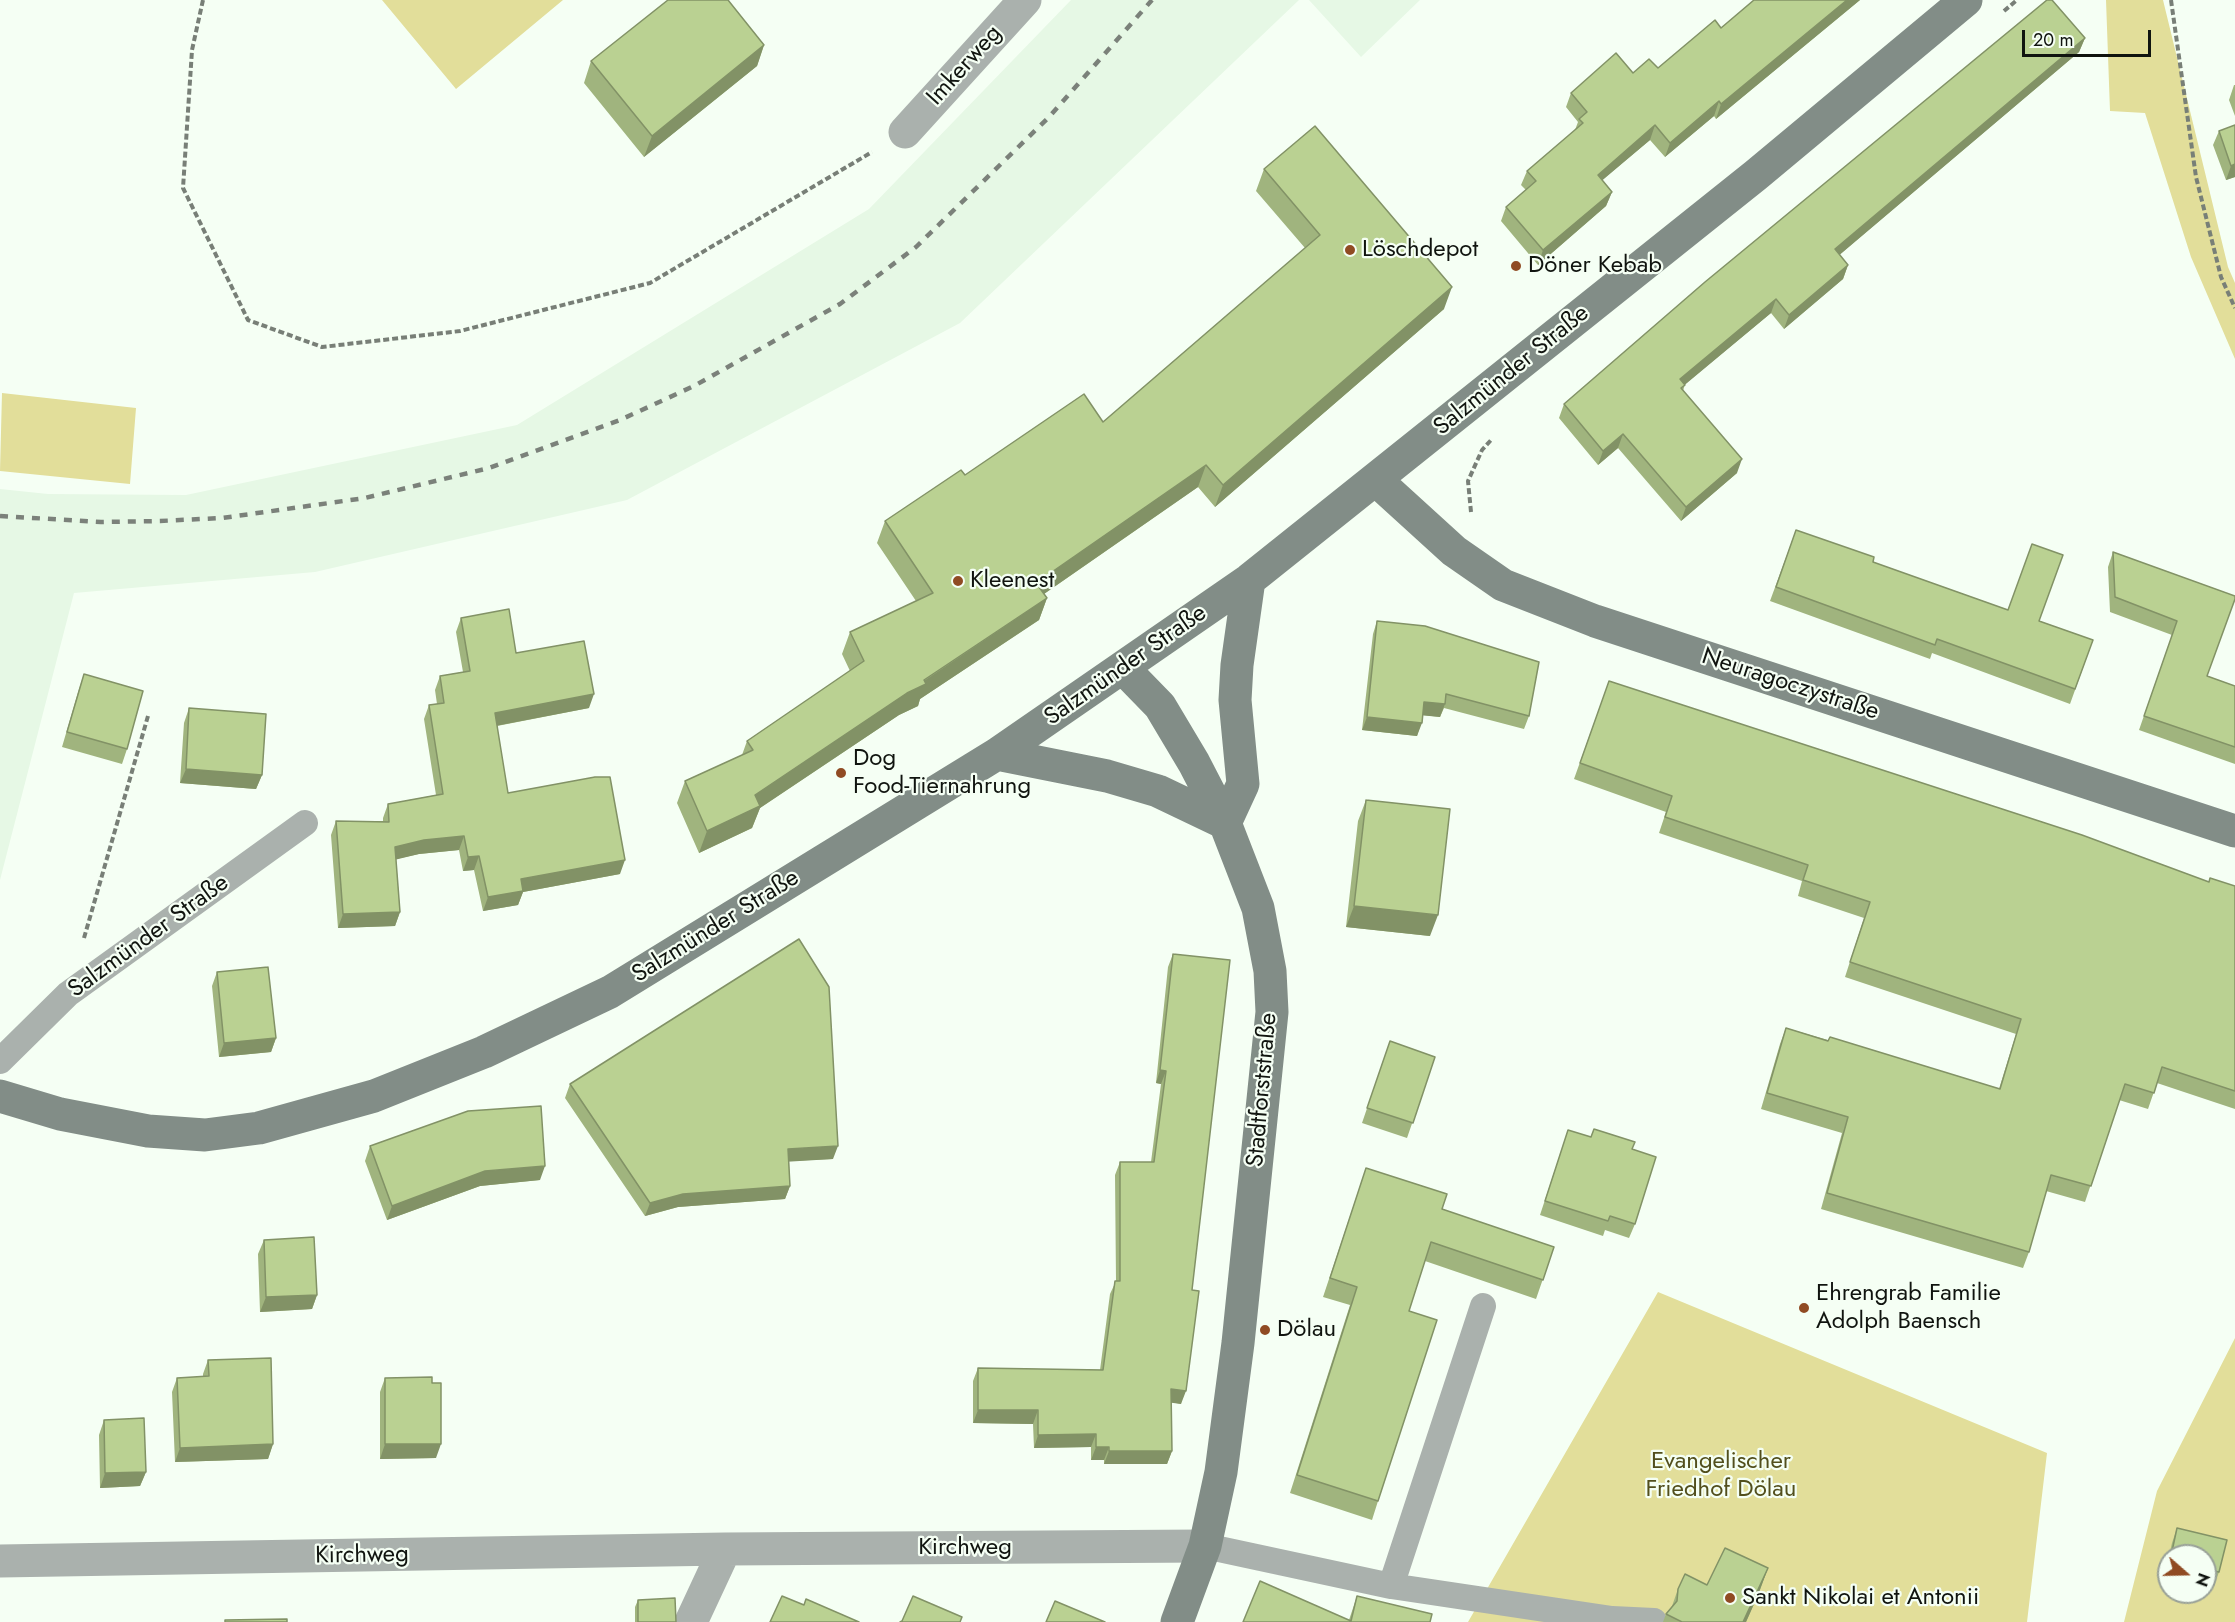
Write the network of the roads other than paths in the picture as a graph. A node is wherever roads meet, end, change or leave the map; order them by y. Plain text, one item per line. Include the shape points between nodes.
1 (1025, 0) edge
2 (1966, 0) edge
3 (906, 132) road end
4 (1376, 480) junction
5 (1249, 580) junction
6 (1124, 669) junction
7 (997, 754) junction
8 (1225, 823) junction
9 (305, 824) dead end
10 (2235, 831) edge
11 (0, 1061) edge
12 (0, 1096) edge
13 (1483, 1306) dead end
14 (1205, 1546) junction
15 (725, 1549) junction
16 (0, 1561) edge
17 (1391, 1586) junction
18 (1654, 1621) edge
19 (691, 1622) edge
20 (1177, 1622) edge

1 - 3 street, Imkerweg
2 - 4 main road, Salzmünder Straße via 1756,175
4 - 5 main road, Salzmünder Straße
4 - 10 main road, Neuragoczystraße via 1454,551 1503,585 1595,621
5 - 6 main road, Salzmünder Straße
5 - 8 main road via 1235,700 1243,784
6 - 7 main road, Salzmünder Straße
6 - 8 main road, Stadtforststraße via 1160,706
7 - 8 main road via 1107,776 1158,791
7 - 12 main road, Salzmünder Straße via 610,992 484,1052 374,1096 259,1128 205,1135 148,1131
8 - 14 main road, Stadtforststraße via 1258,908 1270,971 1272,1012 1238,1343 1221,1472
9 - 11 lane, Salzmünder Straße via 68,994
13 - 17 lane
14 - 15 street, Kirchweg
14 - 17 lane
14 - 20 main road, Stadtforststraße
15 - 16 street, Kirchweg
15 - 19 street
17 - 18 lane via 1612,1619

